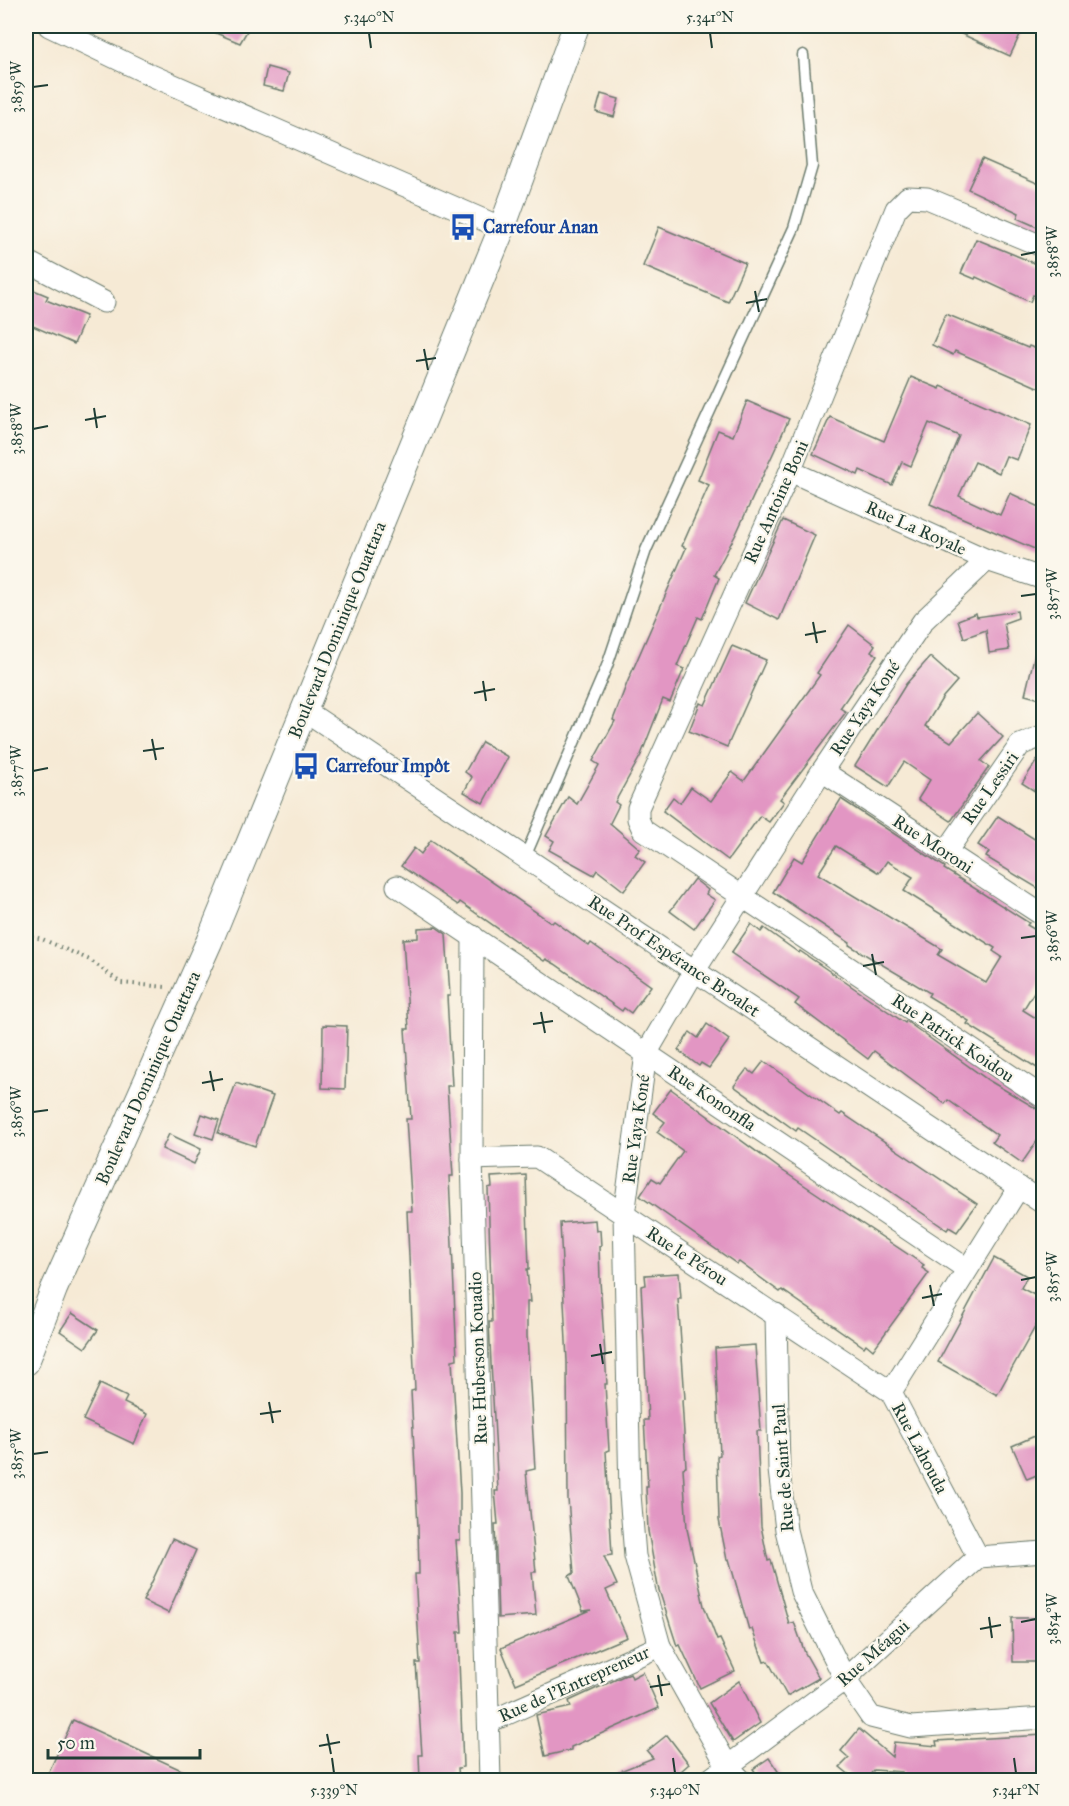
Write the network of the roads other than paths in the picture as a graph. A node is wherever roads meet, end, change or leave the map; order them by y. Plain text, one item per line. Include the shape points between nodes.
1 (49, 26) edge
2 (576, 26) edge
3 (803, 55) dead end
4 (502, 228) junction
5 (1044, 247) edge
6 (26, 261) edge
7 (104, 302) dead end
8 (790, 471) junction
9 (987, 560) junction
10 (1044, 579) edge
11 (304, 710) junction
12 (1044, 735) edge
13 (822, 771) junction
14 (946, 852) junction
15 (525, 857) junction
16 (398, 886) dead end
17 (743, 897) junction
18 (1044, 916) edge
19 (473, 936) junction
20 (695, 970) junction
21 (646, 1054) junction
22 (1044, 1098) edge
23 (472, 1159) junction
24 (1019, 1188) junction
25 (1044, 1204) edge
26 (624, 1215) junction
27 (967, 1269) junction
28 (776, 1314) junction
29 (26, 1362) edge
30 (891, 1392) junction
31 (1044, 1552) edge
32 (978, 1557) junction
33 (660, 1646) junction
34 (845, 1679) junction
35 (1044, 1718) edge
36 (489, 1722) junction
37 (735, 1774) edge
38 (490, 1780) edge
39 (709, 1780) edge

1 - 4 street via 153,76
2 - 4 street, Boulevard Dominique Ouattara
3 - 15 lane via 812,166 794,228 646,550 607,666
4 - 11 street, Boulevard Dominique Ouattara
5 - 8 street, Rue Antoine Boni via 927,198 908,197 896,209
6 - 7 street
8 - 9 street, Rue La Royale
8 - 17 street, Rue Antoine Boni via 638,808 643,830
9 - 10 street, Rue La Royale
9 - 13 street, Rue Yaya Koné via 923,621
11 - 15 street, Rue Prof Espérance Broalet
11 - 29 street, Boulevard Dominique Ouattara
12 - 14 street, Rue Lessiri via 1020,745
13 - 14 street, Rue Moroni
13 - 17 street, Rue Yaya Koné
14 - 18 street, Rue Moroni
15 - 20 street, Rue Prof Espérance Broalet
16 - 19 street, Rue Kononfla
17 - 20 street, Rue Yaya Koné
17 - 22 street, Rue Patrick Koidou
19 - 21 street, Rue Kononfla
19 - 23 street, Rue Huberson Kouadio
20 - 21 street, Rue Yaya Koné
20 - 24 street, Rue Prof Espérance Broalet
21 - 26 street, Rue Yaya Koné
21 - 27 street, Rue Kononfla
23 - 26 street, Rue le Pérou via 537,1157
23 - 36 street, Rue Huberson Kouadio
24 - 25 street, Rue Prof Espérance Broalet
24 - 27 street, Rue Lahouda
26 - 28 street, Rue le Pérou
26 - 33 street, Rue Yaya Koné via 635,1556
27 - 30 street, Rue Lahouda
28 - 30 street, Rue le Pérou
28 - 34 street, Rue de Saint Paul via 779,1470 786,1530 801,1591
30 - 32 street, Rue Lahouda
31 - 32 street
32 - 34 street, Rue Méagui
33 - 36 street, Rue de l'Entrepreneur
33 - 37 street, Rue Yaya Koné
34 - 35 street, Rue de Saint Paul via 871,1717 911,1727
34 - 37 street, Rue Méagui
36 - 38 street, Rue Huberson Kouadio
37 - 39 street, Rue Méagui

